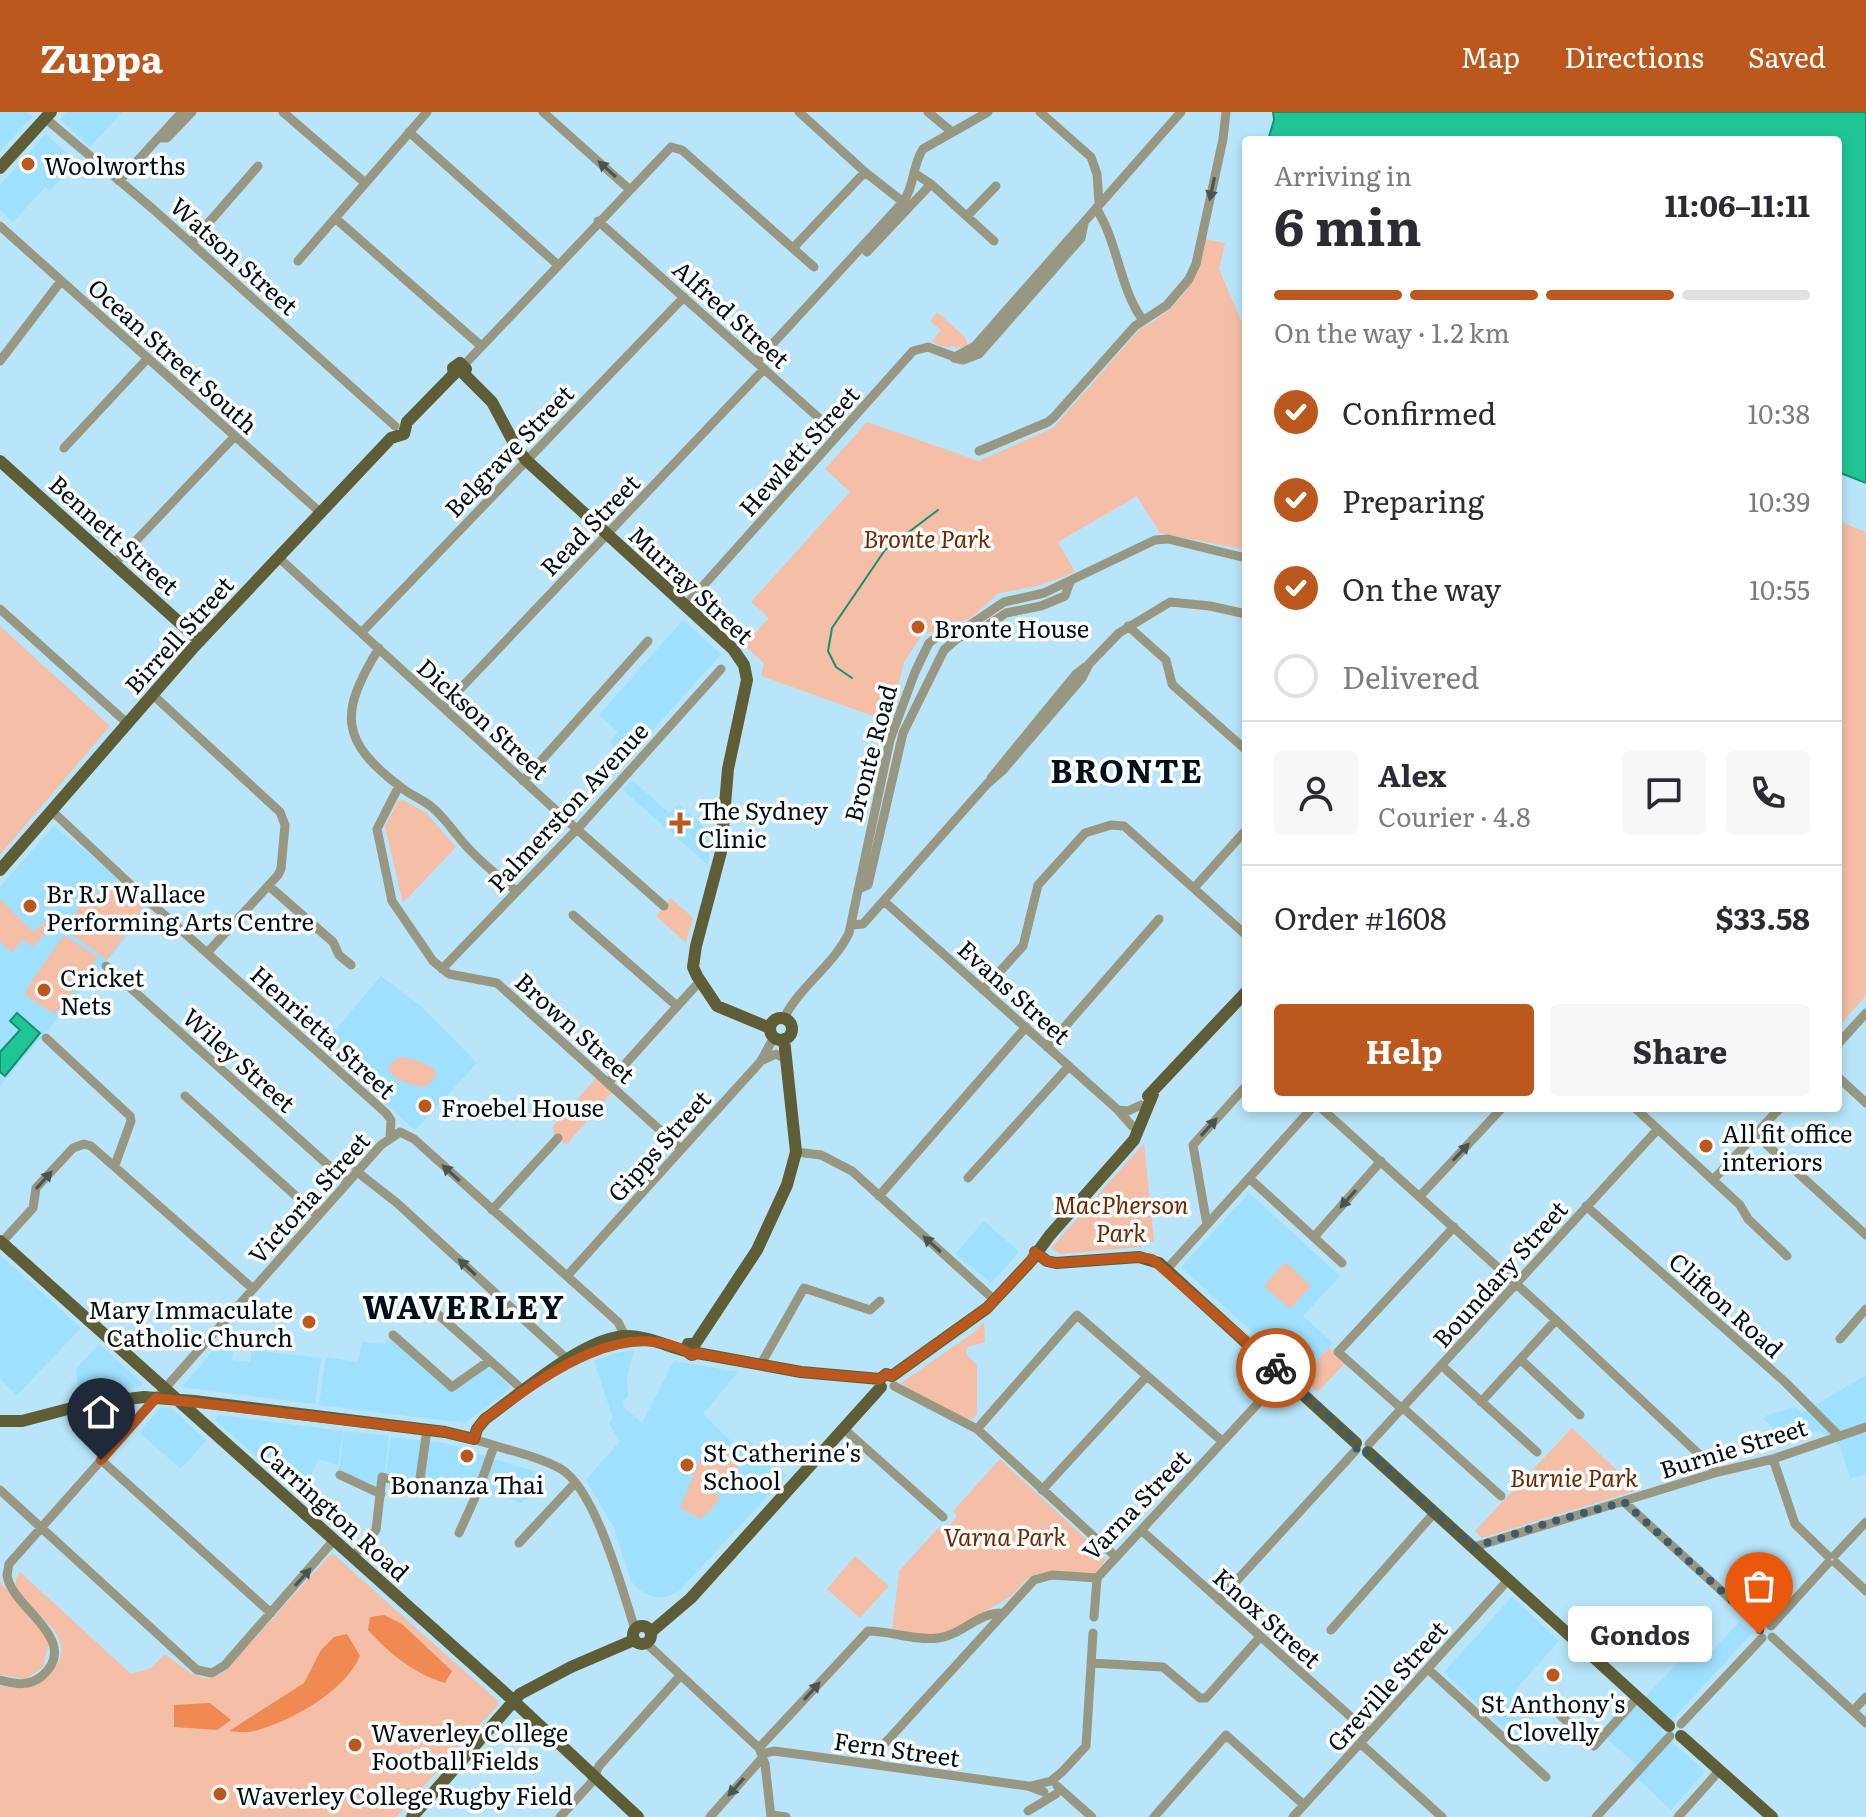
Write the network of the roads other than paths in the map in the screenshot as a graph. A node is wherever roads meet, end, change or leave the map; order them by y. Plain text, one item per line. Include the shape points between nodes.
1 (182, 112) edge
2 (192, 112) edge
3 (283, 112) edge
4 (427, 112) edge
5 (543, 112) edge
6 (799, 112) edge
7 (928, 112) edge
8 (988, 112) edge
9 (1040, 112) edge
10 (1181, 112) edge
11 (1226, 112) edge
12 (48, 115) edge
13 (409, 132) junction
14 (952, 132) junction
15 (160, 138) junction
16 (258, 166) dead end
17 (0, 168) edge
18 (865, 172) junction
19 (914, 173) junction
20 (119, 181) junction
21 (364, 182) junction
22 (931, 184) junction
23 (996, 186) dead end
24 (629, 189) junction
25 (903, 202) junction
26 (1097, 206) junction
27 (967, 216) junction
28 (335, 218) junction
29 (598, 221) junction
30 (0, 226) edge
31 (994, 241) dead end
32 (191, 243) junction
33 (793, 248) junction
34 (298, 261) dead end
35 (558, 265) junction
36 (814, 267) dead end
37 (840, 273) junction
38 (61, 281) junction
39 (684, 297) junction
40 (1142, 319) junction
41 (480, 345) junction
42 (148, 358) junction
43 (0, 361) edge
44 (760, 366) junction
45 (461, 371) junction
46 (398, 429) junction
47 (838, 435) junction
48 (235, 436) junction
49 (64, 448) dead end
50 (979, 451) dead end
51 (526, 460) junction
52 (0, 461) edge
53 (321, 513) junction
54 (607, 534) junction
55 (1242, 557) edge
56 (279, 558) junction
57 (114, 564) junction
58 (1070, 582) junction
59 (685, 606) junction
60 (0, 609) edge
61 (1242, 616) edge
62 (1128, 626) junction
63 (362, 632) junction
64 (200, 641) junction
65 (648, 641) dead end
66 (379, 648) junction
67 (721, 669) dead end
68 (153, 695) junction
69 (443, 707) junction
70 (127, 723) junction
71 (1242, 746) edge
72 (523, 781) junction
73 (399, 786) junction
74 (52, 811) junction
75 (577, 829) junction
76 (1242, 834) edge
77 (0, 870) edge
78 (269, 886) junction
79 (1194, 888) junction
80 (858, 889) junction
81 (516, 891) junction
82 (885, 902) junction
83 (664, 906) dead end
84 (573, 915) dead end
85 (1159, 919) dead end
86 (851, 925) junction
87 (1242, 927) edge
88 (207, 953) junction
89 (351, 965) dead end
90 (106, 966) dead end
91 (442, 969) junction
92 (700, 981) junction
93 (983, 990) junction
94 (1242, 996) edge
95 (677, 1006) junction
96 (1866, 1015) edge
97 (784, 1018) junction
98 (1026, 1027) junction
99 (776, 1035) junction
100 (46, 1038) dead end
101 (1842, 1040) edge
102 (1047, 1047) junction
103 (786, 1059) junction
104 (761, 1061) junction
105 (1069, 1066) junction
106 (1842, 1081) edge
107 (608, 1083) junction
108 (1242, 1090) edge
109 (1153, 1094) junction
110 (185, 1096) dead end
111 (1866, 1103) edge
112 (1141, 1105) junction
113 (1118, 1110) junction
114 (1308, 1112) edge
115 (1326, 1112) edge
116 (1498, 1112) edge
117 (1639, 1112) edge
118 (1776, 1112) edge
119 (1136, 1127) junction
120 (1658, 1129) junction
121 (1755, 1134) junction
122 (390, 1138) junction
123 (558, 1138) dead end
124 (681, 1149) junction
125 (796, 1152) junction
126 (1381, 1161) junction
127 (115, 1165) junction
128 (356, 1171) junction
129 (968, 1178) dead end
130 (1249, 1178) junction
131 (1713, 1180) junction
132 (347, 1182) junction
133 (879, 1196) junction
134 (1420, 1196) junction
135 (1586, 1206) junction
136 (492, 1210) junction
137 (317, 1215) junction
138 (1207, 1225) junction
139 (1454, 1227) junction
140 (1866, 1235) edge
141 (1314, 1237) junction
142 (1, 1242) edge
143 (1035, 1252) junction
144 (1787, 1256) dead end
145 (1342, 1263) dead end
146 (1167, 1269) junction
147 (567, 1276) junction
148 (1516, 1283) junction
149 (252, 1288) junction
150 (990, 1296) junction
151 (880, 1301) dead end
152 (424, 1302) dead end
153 (1866, 1309) edge
154 (977, 1315) junction
155 (1556, 1320) junction
156 (393, 1335) dead end
157 (625, 1336) junction
158 (1840, 1339) dead end
159 (652, 1342) junction
160 (693, 1349) junction
161 (566, 1358) junction
162 (1520, 1359) junction
163 (489, 1361) junction
164 (761, 1364) junction
165 (1441, 1365) junction
166 (553, 1370) junction
167 (1284, 1375) junction
168 (1147, 1376) junction
169 (887, 1382) junction
170 (524, 1391) junction
171 (160, 1393) junction
172 (175, 1399) junction
173 (1481, 1402) junction
174 (218, 1404) junction
175 (1402, 1408) junction
176 (1580, 1415) dead end
177 (0, 1421) edge
178 (1866, 1427) edge
179 (209, 1428) junction
180 (427, 1429) junction
181 (844, 1429) junction
182 (977, 1429) junction
183 (1839, 1436) junction
184 (474, 1439) junction
185 (1222, 1441) junction
186 (494, 1446) junction
187 (1362, 1447) junction
188 (1537, 1452) dead end
189 (1773, 1459) junction
190 (101, 1460) junction
191 (1718, 1472) junction
192 (340, 1475) dead end
193 (575, 1483) junction
194 (419, 1486) junction
195 (0, 1490) edge
196 (1042, 1490) junction
197 (437, 1492) dead end
198 (381, 1494) junction
199 (1501, 1496) dead end
200 (1624, 1502) junction
201 (1435, 1512) junction
202 (943, 1517) dead end
203 (1866, 1522) edge
204 (40, 1529) junction
205 (1141, 1530) junction
206 (459, 1533) dead end
207 (334, 1540) junction
208 (519, 1543) dead end
209 (1474, 1547) junction
210 (353, 1557) junction
211 (1116, 1557) junction
212 (1832, 1559) junction
213 (3, 1574) edge
214 (1097, 1578) junction
215 (1509, 1579) junction
216 (1866, 1591) edge
217 (1219, 1600) junction
218 (271, 1613) junction
219 (1003, 1613) junction
220 (1094, 1617) dead end
221 (1331, 1630) dead end
222 (1766, 1632) junction
223 (1093, 1633) dead end
224 (641, 1636) junction
225 (1260, 1637) junction
226 (1091, 1663) junction
227 (1428, 1669) junction
228 (680, 1676) junction
229 (0, 1680) edge
230 (1638, 1697) junction
231 (1866, 1697) edge
232 (514, 1701) junction
233 (1853, 1711) junction
234 (1560, 1715) dead end
235 (1866, 1723) edge
236 (1676, 1731) junction
237 (1369, 1733) junction
238 (1360, 1743) junction
239 (761, 1753) junction
240 (875, 1765) junction
241 (1720, 1770) junction
242 (594, 1776) junction
243 (1546, 1777) dead end
244 (1051, 1789) junction
245 (1304, 1805) junction
246 (1025, 1814) edge
247 (771, 1816) edge
248 (412, 1817) edge
249 (560, 1817) edge
250 (638, 1817) edge
251 (710, 1817) edge
252 (786, 1817) edge
253 (1092, 1817) edge
254 (1154, 1817) edge
255 (1293, 1817) edge
256 (1442, 1817) edge
257 (1596, 1817) edge
258 (1678, 1817) edge
259 (1772, 1817) edge

1 - 15 street
2 - 15 street via 167,138
3 - 21 street
4 - 13 street
24 -> 5 street
6 - 18 street
7 - 14 street
8 - 14 street
9 - 26 street via 1091,157
10 - 26 street, Hewlett Street
11 -> 40 street via 1196,264 1167,305
12 - 17 main road
12 - 20 street, Watson Street
13 - 21 street
13 - 35 street
14 - 19 street via 923,149
15 - 20 street
16 - 32 street
18 - 25 street
18 - 33 street
19 - 22 street
19 - 25 street
20 - 32 street, Watson Street
21 - 28 street
22 - 27 street
22 - 37 street via 848,272
23 - 27 street
24 - 29 street, Birrell Street
24 - 33 street, Birrell Street via 675,146
25 - 37 street
26 - 40 street
26 - 47 street, Hewlett Street via 975,346 960,356 928,347 913,351
27 - 31 street
28 - 34 street
28 - 41 street
29 - 35 street, Birrell Street
29 - 39 street, Alfred Street
30 - 38 street, Ocean Street South
32 - 46 street, Watson Street
33 - 36 street
35 - 41 street, Birrell Street
37 - 44 street, Read Street
38 - 42 street, Ocean Street South
38 - 43 street
39 - 44 street, Alfred Street
39 - 51 street, Belgrave Street
40 - 50 street via 1048,422
41 - 45 street, Birrell Street
42 - 48 street, Ocean Street South
42 - 49 street
44 - 47 street, Alfred Street
44 - 54 street, Read Street
45 - 46 main road, Birrell Street
45 - 51 main road, Murray Street via 492,402
46 - 53 main road, Birrell Street
47 - 59 street, Hewlett Street
48 - 53 street, Ocean Street South
48 - 57 street
51 - 54 main road, Murray Street
51 - 63 street, Belgrave Street
52 - 57 main road, Bennett Street
53 - 56 main road, Birrell Street
54 - 59 main road, Murray Street
54 - 69 street, Read Street
55 - 58 street, Bronte Road via 1162,538
56 - 63 street, Dickson Street
56 - 64 main road, Birrell Street
57 - 64 main road, Bennett Street
58 - 80 street, Bronte Road via 1065,596 1006,613 944,650 903,733 868,885
58 - 80 street, Bronte Road via 1004,602 929,643 890,740
59 - 92 main road, Murray Street via 735,652 747,674 728,769 721,852 694,955
60 - 70 street
61 - 62 street via 1170,602
62 - 71 street via 1166,660 1172,684
62 - 82 street via 1108,642
63 - 66 street, Dickson Street
64 - 68 main road, Birrell Street
65 - 72 street
66 - 69 street, Dickson Street
66 - 73 street via 356,689 352,724 366,758
67 - 75 street, Palmerston Avenue
68 - 70 main road, Birrell Street
68 - 78 street via 280,812 285,825 281,869
69 - 72 street, Dickson Street
70 - 74 main road, Birrell Street
72 - 75 street, Dickson Street
73 - 81 street via 432,806
73 - 91 street via 377,828 392,901
74 - 77 main road, Birrell Street
74 - 88 street, Henrietta Street
75 - 81 street, Palmerston Avenue
75 - 83 street, Dickson Street
76 - 79 street
78 - 88 street
78 - 89 street via 333,942
79 - 87 street
79 - 93 street via 1124,826 1091,830 1038,885 1023,946
80 - 86 street, Bronte Road
81 - 91 street, Palmerston Avenue
82 - 86 street via 863,924
82 - 93 street, Evans Street
84 - 95 street
85 - 102 street
86 - 97 street, Bronte Road via 839,949
88 - 122 street, Henrietta Street via 386,1113
90 - 132 street, Wiley Street
91 - 107 street, Brown Street via 497,983
92 - 95 street
92 - 99 main road via 721,1008
93 - 98 street, Evans Street
94 - 109 main road
95 - 107 street
96 - 101 street
97 - 99 main road via 775,1020
97 - 99 main road via 792,1029 789,1035
98 - 102 street, Evans Street
98 - 133 street
99 - 103 main road
99 - 104 street, Gipps Street
100 - 127 street via 130,1116
102 - 105 street, Evans Street
103 - 104 street via 776,1054
103 - 125 main road
104 - 124 street, Gipps Street
105 - 113 street, Evans Street
105 - 129 street
106 - 111 street
107 - 124 street, Brown Street
138 -> 108 street via 1193,1145
109 - 112 main road
109 - 119 main road
110 - 137 street
112 - 113 street
112 - 119 main road
113 - 119 street, Evans Street
114 - 130 street
115 - 126 street
134 -> 116 street
117 - 120 street
118 - 121 street
119 - 143 main road via 1129,1147
120 - 131 street
120 - 135 street, Boundary Street
121 - 131 street
121 - 140 street
122 - 128 street, Victoria Street
136 -> 122 street, Henrietta Street via 408,1135 400,1132
123 - 136 street
124 - 147 street, Gipps Street
125 - 133 street via 821,1155 852,1171
125 - 160 main road via 757,1250
126 - 134 street
126 -> 141 street
142 -> 127 street via 33,1208 36,1188 73,1148 91,1146
127 - 149 street
128 - 132 street, Victoria Street
161 -> 128 street
130 - 138 street
130 - 141 street
131 - 144 street
132 - 137 street, Victoria Street
150 -> 133 street
134 - 139 street
135 - 148 street, Boundary Street
135 - 183 street, Clifton Road
136 - 147 street, Henrietta Street
137 - 149 street, Victoria Street
138 - 146 street
139 - 148 street
139 - 175 street via 1338,1352
141 - 145 street
142 - 171 main road
143 - 146 main road via 1056,1263 1148,1257
143 - 150 main road
143 - 154 main road
146 - 167 main road
147 - 157 street, Henrietta Street via 618,1322
148 - 155 street
148 - 165 street, Boundary Street
149 - 171 street, Victoria Street
150 - 154 main road
151 - 164 street via 870,1310 804,1288
152 - 163 street
153 - 158 street
154 - 169 main road
155 - 162 street
155 - 191 street
156 - 163 street via 452,1387
157 - 159 main road
157 - 161 main road
159 - 160 main road
159 - 166 main road via 609,1347
160 - 164 main road
161 - 166 main road
162 - 173 street
162 - 176 street
163 - 170 street
164 - 169 main road
165 - 173 street
165 - 175 street, Boundary Street
166 - 170 main road
167 - 185 street, Varna Street
167 - 187 main road
168 - 182 street via 1077,1315
168 - 185 street
168 - 196 street
169 - 181 main road
169 - 182 street
170 - 184 main road via 480,1424
171 - 172 main road
171 - 177 main road via 87,1404 30,1420
171 - 190 street, Victoria Street
172 - 174 main road
172 - 179 main road, Carrington Road
173 - 188 street
174 - 179 main road via 209,1413
174 - 180 main road
175 - 187 street, Boundary Street
175 - 199 street
178 - 183 street, Burnie Street
179 - 207 main road, Carrington Road
180 - 184 main road
180 - 194 street
181 - 202 street
181 - 224 main road via 691,1598
182 - 196 street
183 - 189 street, Burnie Street
184 - 186 street
185 - 205 street, Varna Street
186 - 193 street via 557,1467
186 - 206 street
187 - 201 main road
187 - 217 street, Boundary Street
189 - 191 street, Burnie Street
189 - 212 street via 1795,1524
190 - 204 street, Victoria Street
190 - 218 street
191 - 200 street, Burnie Street
192 - 198 street
193 - 208 street
193 - 224 street via 602,1530
194 - 197 street
194 - 198 street via 382,1477
195 - 204 street
196 - 211 street
198 - 210 street via 376,1530
200 - 209 street, Burnie Street
200 - 222 street
201 - 209 main road
201 - 221 street
203 - 212 street
204 - 213 street, Victoria Street
204 - 218 street via 197,1670 218,1670
205 - 211 street, Varna Street
205 - 217 street, Knox Street
207 - 210 main road, Carrington Road
218 -> 207 street
209 - 215 main road
210 - 232 main road, Carrington Road
211 - 214 street, Varna Street
212 - 216 street
212 - 222 street
213 - 229 street via 50,1635 54,1652 39,1679 19,1684
214 - 219 street, Varna Street via 1040,1576
214 - 220 street
215 - 227 street, Greville Street
215 - 230 main road
217 - 225 street, Knox Street
239 -> 219 street via 868,1631 936,1639 991,1613
219 - 240 street, Varna Street via 877,1752
222 - 233 street
222 - 236 street
223 - 226 street
224 - 228 street
224 - 232 main road via 522,1692
225 - 226 street via 1206,1698 1163,1667
225 - 237 street, Knox Street
226 - 244 street via 1086,1746
227 - 237 street, Greville Street
227 - 243 street
228 - 239 street
228 - 242 street
230 - 234 street via 1594,1746
230 - 236 main road
231 - 233 street
232 - 242 main road, Carrington Road
232 - 248 main road
233 - 235 street
236 - 241 main road
236 - 257 street
237 - 238 street, Greville Street
238 - 245 street, Greville Street
238 - 256 street
239 - 240 street, Fern Street
239 - 247 street
239 -> 251 street
240 - 244 street, Fern Street
241 - 258 street
241 - 259 main road
242 - 249 street
242 - 250 main road, Carrington Road
244 - 246 street
244 - 253 street, Fern Street
245 - 254 street via 1226,1735
245 - 255 street, Greville Street
247 - 252 street

